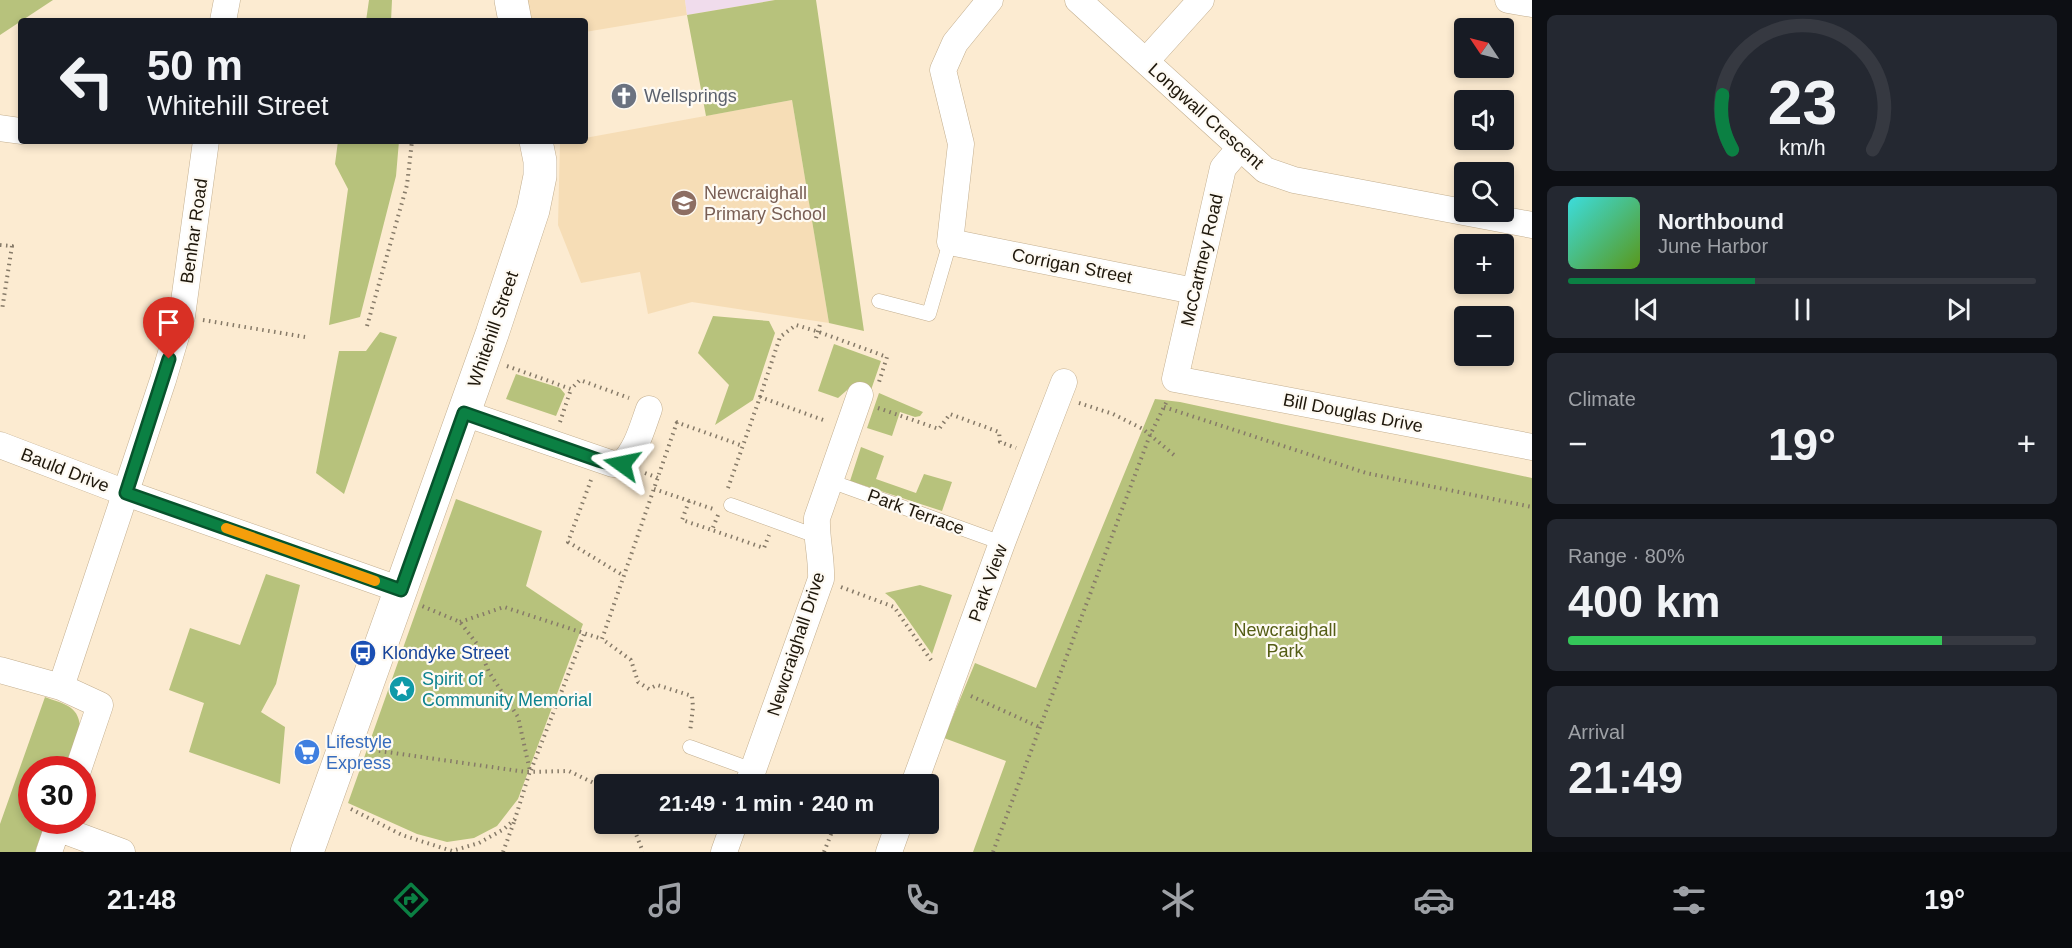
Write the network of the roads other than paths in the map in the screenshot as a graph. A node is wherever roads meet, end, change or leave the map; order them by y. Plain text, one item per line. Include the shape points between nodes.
1 (227, 0) edge
2 (511, 0) edge
3 (990, 0) edge
4 (1078, 0) edge
5 (1201, 0) edge
6 (1508, 0) edge
7 (1532, 4) edge
8 (224, 18) edge
9 (514, 18) edge
10 (1146, 61) junction
11 (0, 129) edge
12 (18, 131) edge
13 (206, 144) edge
14 (537, 144) edge
15 (1240, 148) junction
16 (1532, 225) edge
17 (950, 242) junction
18 (1194, 291) junction
19 (879, 302) dead end
20 (1175, 379) joint
21 (1061, 389) road end
22 (862, 401) road end
23 (649, 409) road end
24 (464, 413) junction
25 (0, 445) edge
26 (1532, 447) edge
27 (830, 481) junction
28 (126, 493) junction
29 (725, 508) road end
30 (816, 536) junction
31 (1002, 543) junction
32 (399, 594) junction
33 (0, 670) edge
34 (61, 687) junction
35 (690, 747) road end
36 (83, 756) edge
37 (745, 774) edge
38 (752, 774) edge
39 (918, 774) edge
40 (55, 834) edge
41 (730, 834) edge
42 (895, 834) edge
43 (122, 852) edge
44 (307, 852) edge
45 (724, 852) edge
46 (889, 852) edge

1 - 8 street
2 - 9 main road
3 - 17 street via 955,43 943,70 961,144
4 - 10 street, Longwall Crescent
5 - 10 street
6 - 7 street
10 - 15 street, Longwall Crescent
11 - 12 street
13 - 28 street, Benhar Road via 182,316
14 - 24 main road, Whitehill Street via 540,176 532,210
15 - 16 street, Longwall Crescent via 1265,170 1294,180
15 - 18 street, McCartney Road via 1223,168
17 - 18 street, Corrigan Street
17 - 19 lane via 929,314
18 - 20 street, McCartney Road
20 - 26 street, Bill Douglas Drive
21 - 31 street, Park View
22 - 27 street, Newcraighall Drive
23 - 24 street via 634,449 622,464 598,460
24 - 32 main road, Whitehill Street
25 - 28 street, Bauld Drive
27 - 30 street, Newcraighall Drive via 817,518
27 - 31 lane, Park Terrace
28 - 32 street, Bauld Drive
28 - 34 street, Benhar Road
29 - 30 lane via 775,520
30 - 38 street, Newcraighall Drive via 821,579
31 - 39 street, Park View
32 - 44 main road, Whitehill Street
33 - 34 street
34 - 36 street via 100,705
35 - 37 lane
40 - 43 street
41 - 45 street
42 - 46 street

